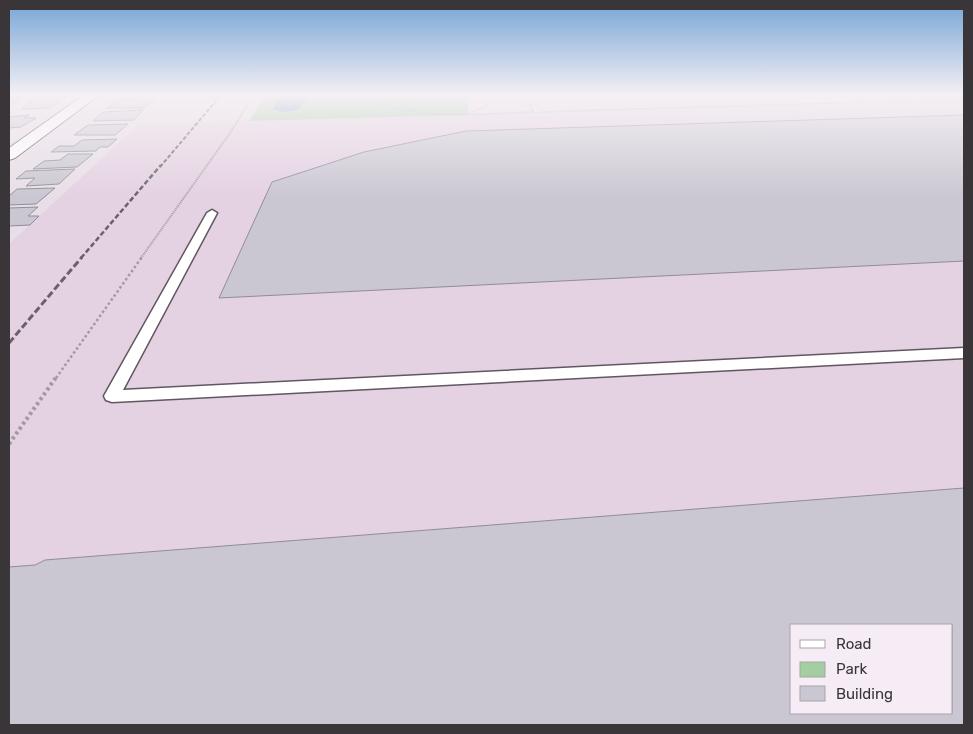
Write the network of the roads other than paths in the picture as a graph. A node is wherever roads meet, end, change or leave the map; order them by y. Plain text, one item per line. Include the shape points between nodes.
1 (45, 129) edge
2 (29, 141) junction
3 (9, 142) edge
4 (9, 155) edge
5 (212, 213) dead end
6 (964, 353) edge

1 - 2 street
2 - 3 street
2 - 4 street
5 - 6 lane via 112,396

